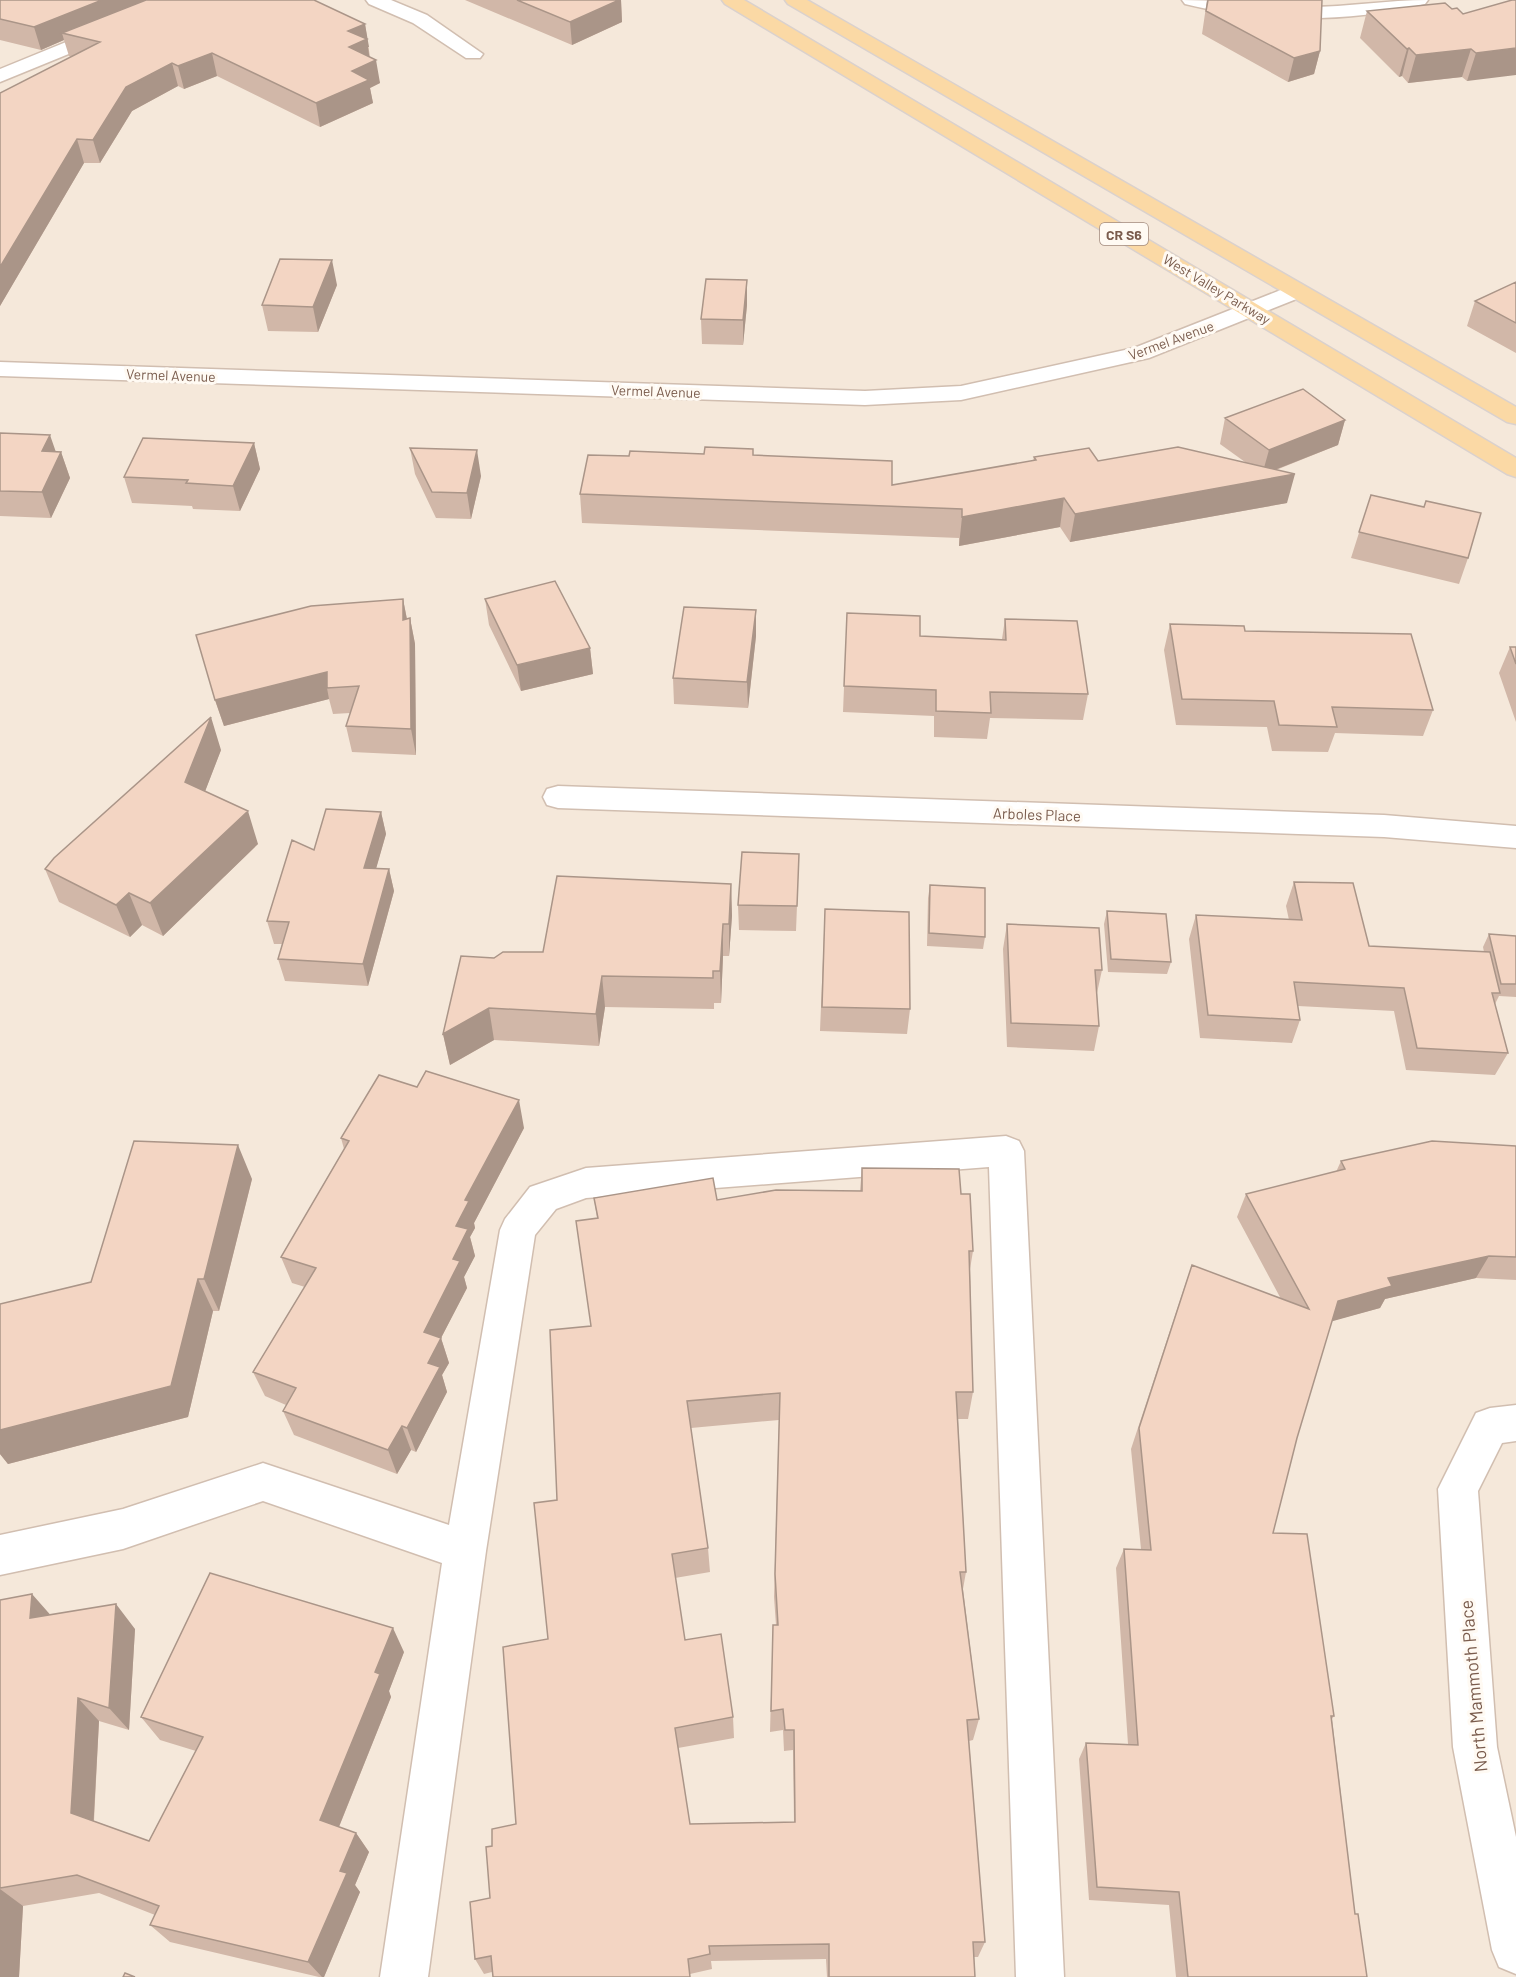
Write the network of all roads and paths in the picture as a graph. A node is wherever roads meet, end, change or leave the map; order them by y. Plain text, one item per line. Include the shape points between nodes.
1 (185, 0) edge
2 (375, 0) edge
3 (731, 0) edge
4 (794, 0) edge
5 (1191, 0) edge
6 (1419, 0) edge
7 (473, 54) dead end
8 (2, 73) edge
9 (1296, 291) junction
10 (1250, 310) junction
11 (0, 369) edge
12 (1516, 417) edge
13 (1516, 469) edge
14 (558, 797) dead end
15 (1516, 837) edge
16 (1503, 1425) edge
17 (465, 1551) junction
18 (0, 1555) edge
19 (1516, 1950) edge
20 (404, 1977) edge
21 (1040, 1977) edge

1 - 8 street
2 - 7 street via 420,19
3 - 10 main road, West Valley Parkway / CR S6
4 - 9 main road, CR S6
5 - 6 street via 1239,9 1285,11 1365,8
9 - 10 street, Vermel Avenue
9 - 12 main road, CR S6
10 - 11 street, Vermel Avenue via 1141,353 961,393 865,398
10 - 13 main road, West Valley Parkway / CR S6
14 - 15 street, Arboles Place via 1384,826
16 - 19 street, North Mammoth Place via 1458,1490 1475,1747
17 - 18 street via 263,1482 123,1529
17 - 20 street
17 - 21 street via 518,1230 543,1198 586,1183 1006,1151

